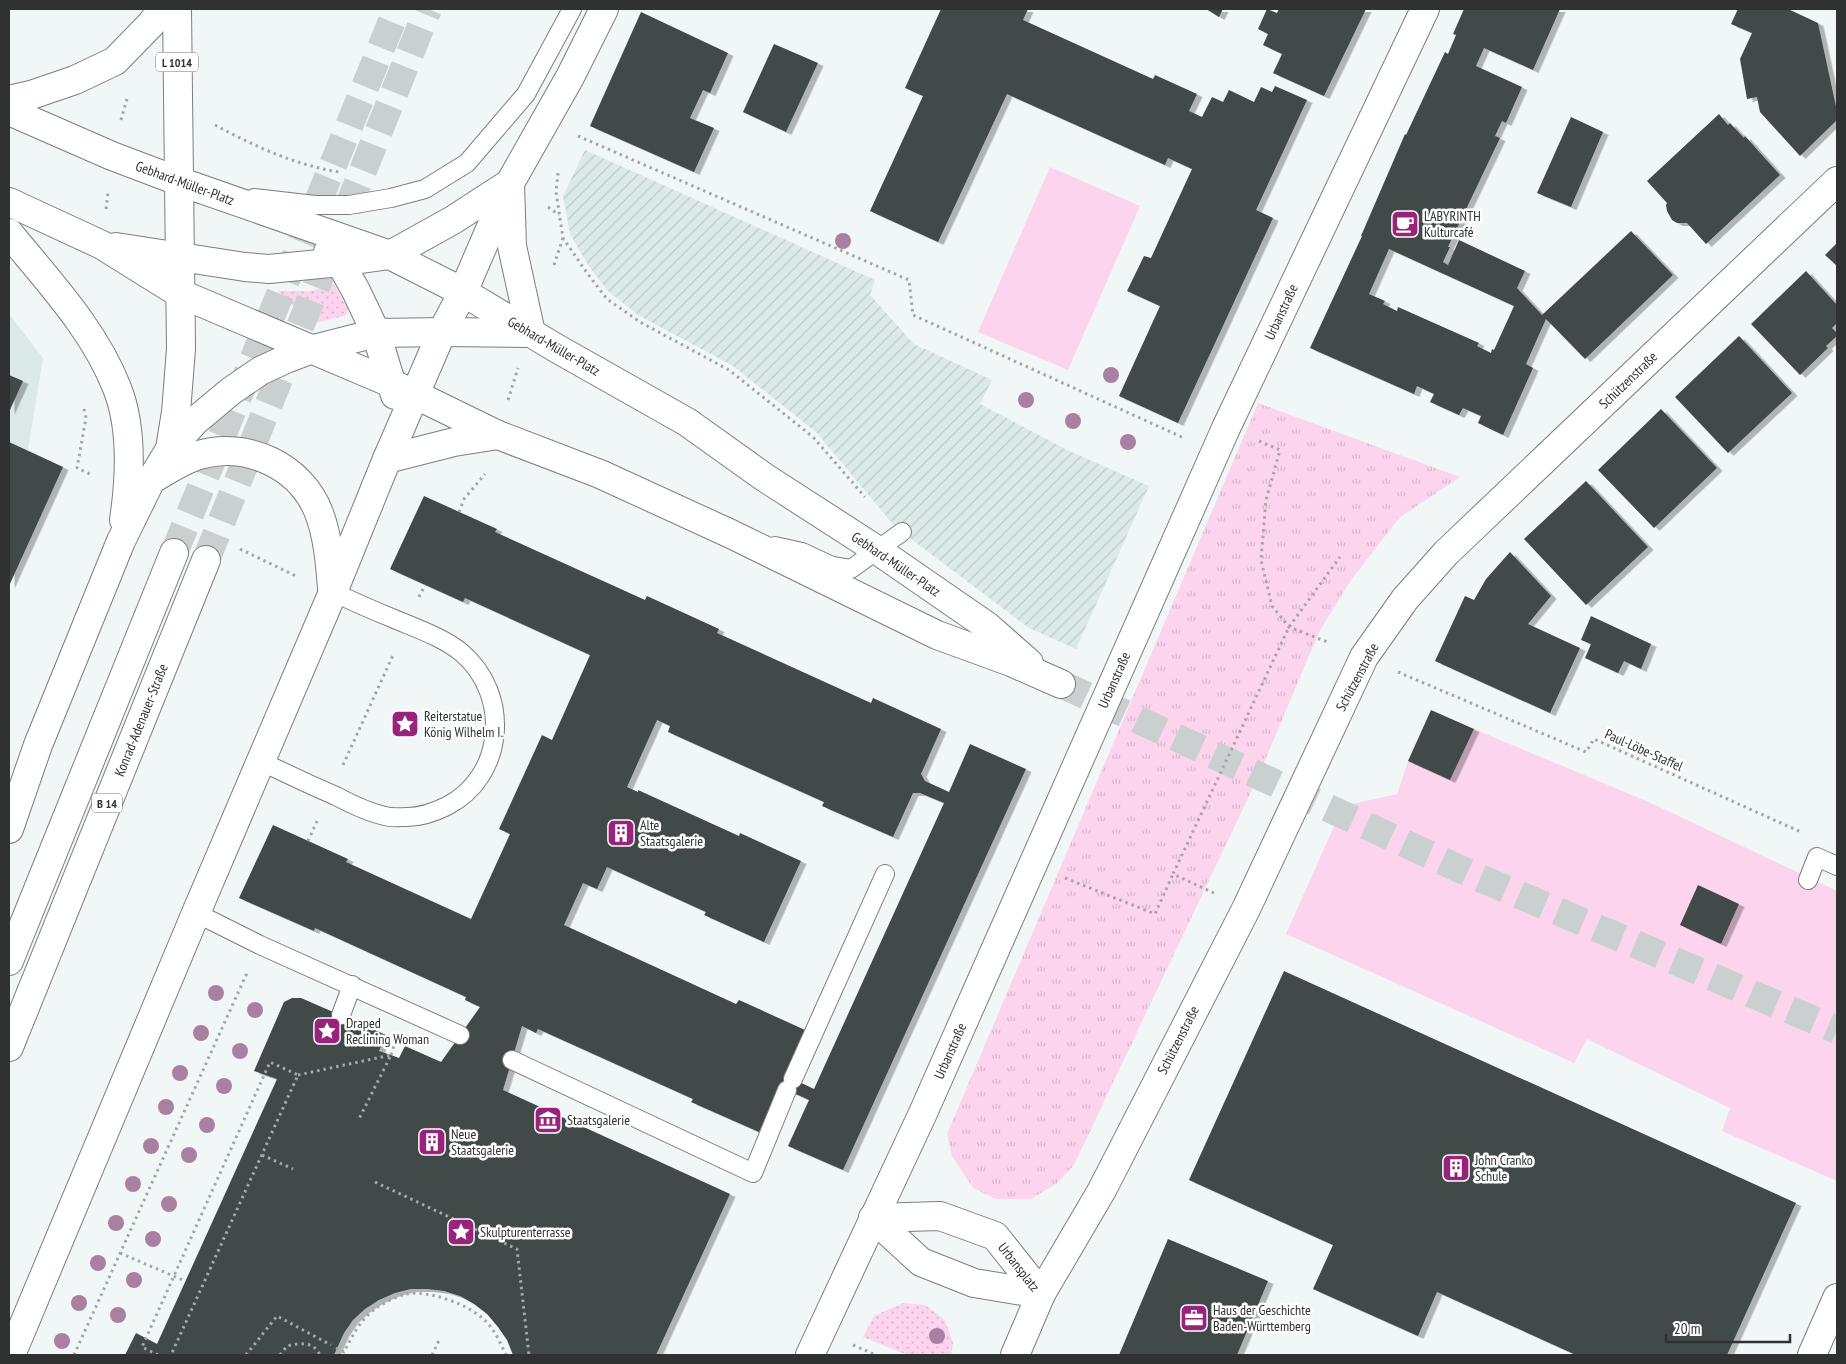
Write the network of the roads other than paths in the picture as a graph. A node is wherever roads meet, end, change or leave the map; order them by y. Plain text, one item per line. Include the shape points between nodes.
1 (162, 9) edge
2 (177, 9) edge
3 (572, 9) edge
4 (604, 9) edge
5 (1426, 9) edge
6 (9, 100) edge
7 (9, 111) edge
8 (1837, 181) edge
9 (510, 183) junction
10 (191, 186) junction
11 (9, 202) edge
12 (289, 219) junction
13 (9, 233) edge
14 (102, 244) junction
15 (390, 255) junction
16 (179, 258) junction
17 (340, 262) junction
18 (463, 292) junction
19 (179, 293) junction
20 (442, 332) junction
21 (376, 333) junction
22 (531, 333) junction
23 (310, 350) junction
24 (391, 383) junction
25 (416, 395) junction
26 (402, 424) junction
27 (498, 435) junction
28 (170, 449) junction
29 (387, 459) junction
30 (151, 480) junction
31 (731, 534) junction
32 (892, 539) junction
33 (121, 541) junction
34 (174, 553) tunnel mouth
35 (206, 560) tunnel mouth
36 (333, 592) junction
37 (260, 761) junction
38 (10, 819) edge
39 (1837, 866) edge
40 (886, 874) dead end
41 (1808, 880) dead end
42 (196, 913) junction
43 (9, 961) edge
44 (352, 985) junction
45 (341, 1016) dead end
46 (460, 1035) dead end
47 (9, 1046) edge
48 (512, 1060) dead end
49 (873, 1218) junction
50 (1042, 1294) junction
51 (1837, 1298) edge
52 (11, 1355) edge
53 (810, 1355) edge
54 (1015, 1355) edge
55 (1812, 1355) edge

1 - 6 main road via 115,61 75,80
2 - 10 main road, L 1014 via 178,116
3 - 10 lane via 526,94 467,163 425,189 349,205 315,205
4 - 9 main road
5 - 49 main road, Urbanstraße via 1226,428
7 - 10 main road, Gebhard-Müller-Platz
8 - 50 main road, Schützenstraße via 1446,553 1405,599 1364,657 1246,909 1102,1190
9 - 15 main road
9 - 18 main road
9 - 22 main road via 512,246
10 - 12 main road, Gebhard-Müller-Platz
10 - 16 main road
11 - 14 main road, Gebhard-Müller-Platz
12 - 15 main road, Gebhard-Müller-Platz
12 - 17 main road
13 - 33 main road via 87,331 118,390 127,428 129,461
14 - 16 main road
14 - 19 main road, Gebhard-Müller-Platz
15 - 17 main road
15 - 18 main road, Gebhard-Müller-Platz
16 - 17 main road via 270,269
16 - 19 main road
17 - 21 main road
18 - 20 main road
18 - 22 main road, Gebhard-Müller-Platz
19 - 23 main road, Gebhard-Müller-Platz
19 - 28 main road via 181,349
20 - 21 main road
20 - 22 main road
20 - 25 main road
21 - 23 main road
21 - 24 main road
22 - 32 main road, Gebhard-Müller-Platz via 687,422 764,477
23 - 24 main road, Gebhard-Müller-Platz
23 - 28 main road via 260,371 231,391 195,421
24 - 25 main road, Gebhard-Müller-Platz
24 - 26 main road
25 - 26 main road
25 - 27 main road, Gebhard-Müller-Platz
26 - 29 main road
27 - 29 main road
27 - 31 main road, Gebhard-Müller-Platz via 600,474
28 - 30 main road
29 - 36 main road
30 - 33 main road
30 - 36 main road via 198,455 224,452 251,454 275,463 309,492 319,512
31 - 32 lane via 802,552 832,566 851,569
31 - 32 main road, Gebhard-Müller-Platz via 937,635 1055,681 1017,653
33 - 38 main road
34 - 43 main road, B 14
35 - 47 main road, Konrad-Adenauer-Straße / B 14
36 - 37 main road
36 - 37 lane via 441,640 462,653 479,671 491,693 496,716 495,741 487,764 474,785 456,801 434,812 410,817 386,816 363,809
37 - 42 main road
39 - 41 lane via 1817,857
40 - 48 lane via 753,1173
42 - 44 lane
42 - 52 main road
44 - 45 lane
44 - 46 lane
49 - 50 main road, Urbansplatz via 921,1262 974,1282
49 - 50 main road, Urbansplatz via 940,1216 995,1236
49 - 53 main road, Urbanstraße
50 - 54 main road, Schützenstraße
51 - 55 main road

